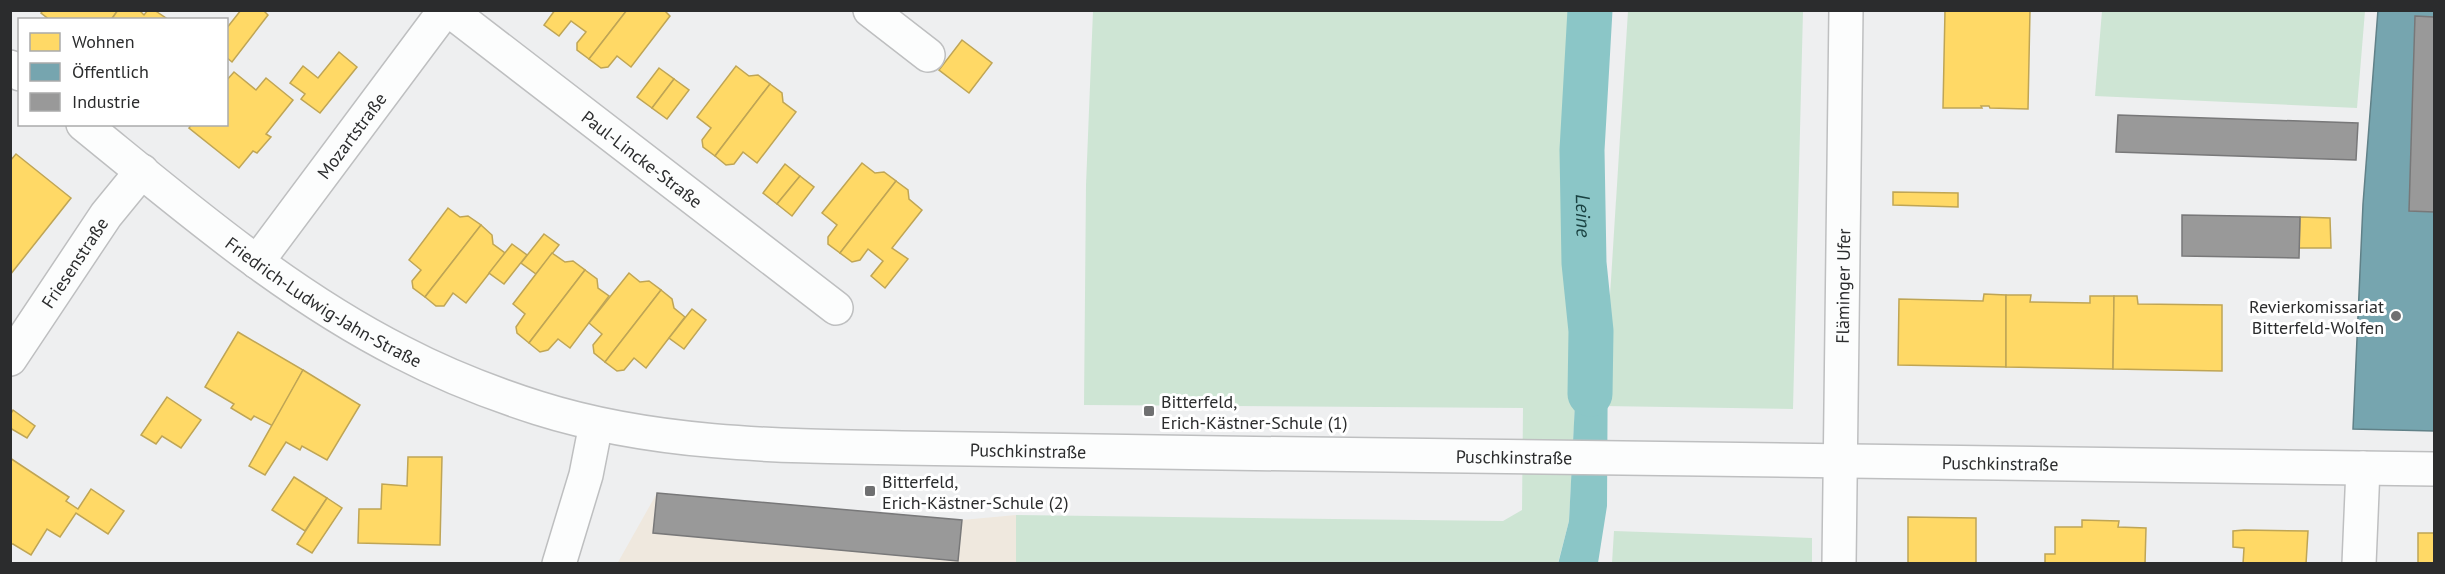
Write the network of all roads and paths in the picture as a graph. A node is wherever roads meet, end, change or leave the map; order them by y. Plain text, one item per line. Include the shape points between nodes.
1 (447, 10) edge
2 (870, 10) edge
3 (1846, 10) edge
4 (928, 55) dead end
5 (86, 126) edge
6 (142, 171) junction
7 (257, 262) junction
8 (836, 308) dead end
9 (10, 359) edge
10 (596, 424) junction
11 (1841, 462) junction
12 (2363, 468) junction
13 (2434, 469) edge
14 (559, 564) edge
15 (1839, 564) edge
16 (2359, 564) edge

1 - 7 street, Mozartstraße
1 - 8 street, Paul-Lincke-Straße
2 - 4 street
3 - 11 street, Fläminger Ufer
5 - 6 street, Friedrich-Ludwig-Jahn-Straße
6 - 7 street, Friedrich-Ludwig-Jahn-Straße
6 - 9 street, Friesenstraße via 106,215
7 - 10 street, Friedrich-Ludwig-Jahn-Straße via 397,351 450,376
10 - 11 street, Puschkinstraße via 683,438 833,447
10 - 14 street via 586,475
11 - 12 street, Puschkinstraße
11 - 15 street, Fläminger Ufer
12 - 13 street, Puschkinstraße
12 - 16 street

